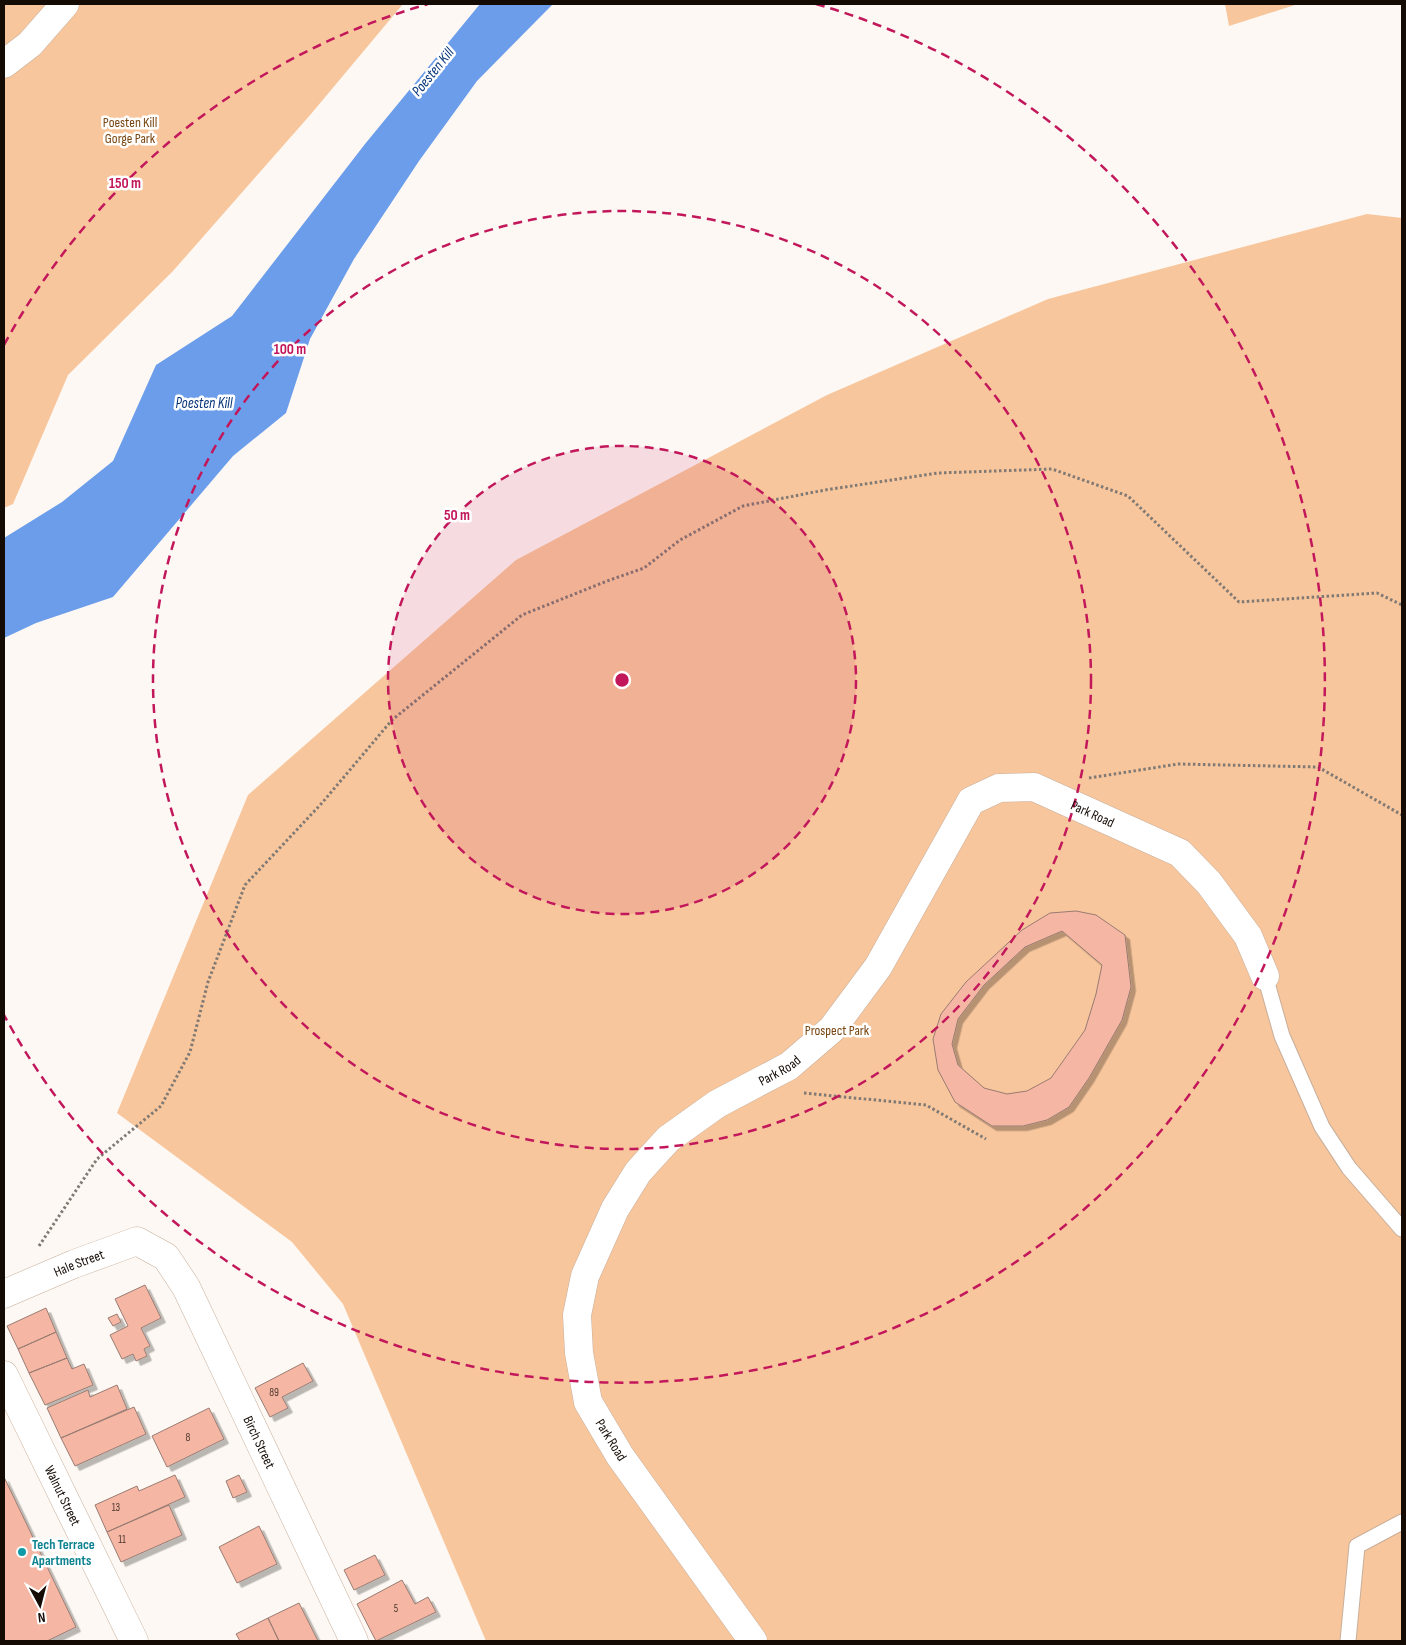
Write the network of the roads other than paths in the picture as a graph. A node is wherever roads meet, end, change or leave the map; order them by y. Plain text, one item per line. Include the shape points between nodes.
1 (65, 4) edge
2 (4, 64) edge
3 (1265, 976) joint
4 (1402, 1229) edge
5 (154, 1251) joint
6 (15, 1289) edge
7 (4, 1375) edge
8 (1402, 1522) edge
9 (134, 1641) edge
10 (354, 1641) edge
11 (753, 1641) edge
12 (1348, 1641) edge

1 - 2 street via 30,44
3 - 4 lane via 1282,1036 1322,1127 1349,1168
3 - 11 street, Park Road via 1248,936 1209,883 1180,853 1034,787 999,788 971,801 878,967 832,1029 788,1066 717,1104 668,1139 638,1172 615,1209 585,1276 578,1324 579,1353 588,1402 620,1456
5 - 6 street, Hale Street via 137,1241
5 - 10 street, Birch Street via 166,1257 186,1288
7 - 9 street, Walnut Street
8 - 12 lane via 1358,1546

